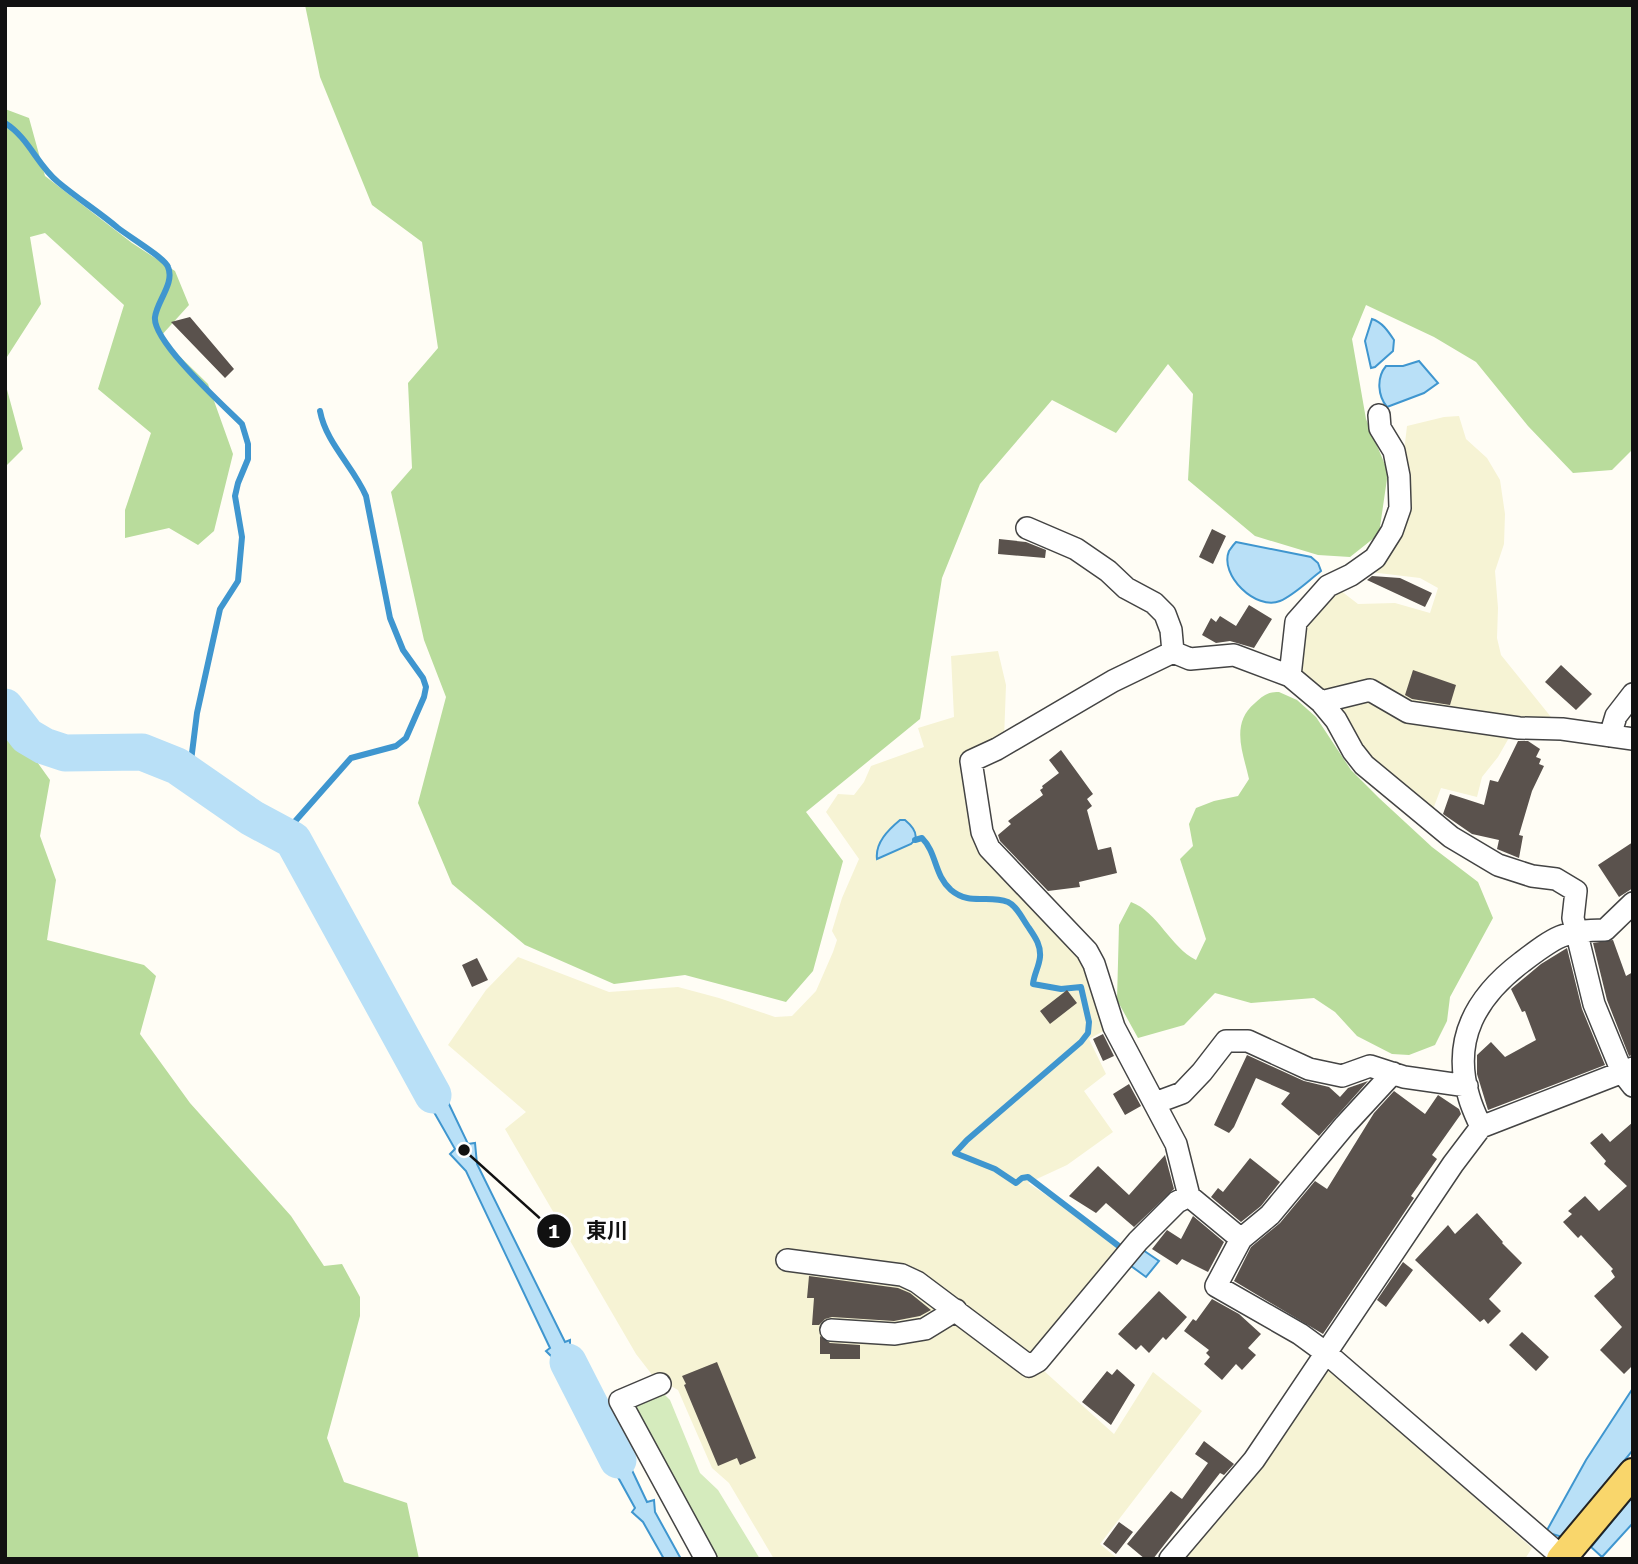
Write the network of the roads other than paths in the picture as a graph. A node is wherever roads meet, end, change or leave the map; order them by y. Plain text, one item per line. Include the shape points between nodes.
1 (1379, 415) dead end
2 (1027, 528) dead end
3 (1173, 652) junction
4 (1290, 676) junction
5 (1633, 694) edge
6 (1321, 702) junction
7 (1610, 736) junction
8 (1633, 739) edge
9 (1633, 903) edge
10 (1577, 930) junction
11 (1392, 1073) junction
12 (1629, 1076) edge
13 (1467, 1086) junction
14 (1155, 1103) junction
15 (1481, 1127) junction
16 (1189, 1196) junction
17 (1241, 1239) junction
18 (787, 1260) dead end
19 (956, 1310) junction
20 (831, 1330) dead end
21 (1326, 1353) junction
22 (660, 1384) dead end
23 (1633, 1472) edge
24 (1561, 1558) edge
25 (706, 1559) edge
26 (1171, 1559) edge

1 - 4 street via 1399,476 1399,508 1392,531 1375,558 1328,586 1296,622
2 - 3 street via 1076,548 1126,588 1154,603 1165,614
3 - 4 street via 1190,659 1234,655
3 - 14 street via 971,761 982,832 989,848 1087,951 1114,1027
4 - 6 street
5 - 7 street via 1616,716
6 - 7 street via 1370,690 1408,712
6 - 10 street via 1364,765 1451,836 1498,865 1556,879 1576,891 1573,918
7 - 8 street
9 - 10 street via 1605,930
10 - 12 street via 1594,1004
10 - 13 street via 1550,941 1504,975 1483,998 1469,1026 1463,1060
11 - 13 street
11 - 14 street via 1370,1066 1342,1076 1309,1069 1248,1041 1226,1041 1182,1093
11 - 17 street via 1270,1215
12 - 15 street
13 - 15 street
14 - 16 street via 1176,1144
15 - 21 street
16 - 17 street
16 - 19 street via 1138,1241 1029,1366
17 - 21 street via 1216,1286
18 - 19 street via 902,1275
19 - 20 street via 925,1329 895,1334
21 - 24 street
21 - 26 street via 1254,1460
22 - 25 street via 620,1401
23 - 24 main road

